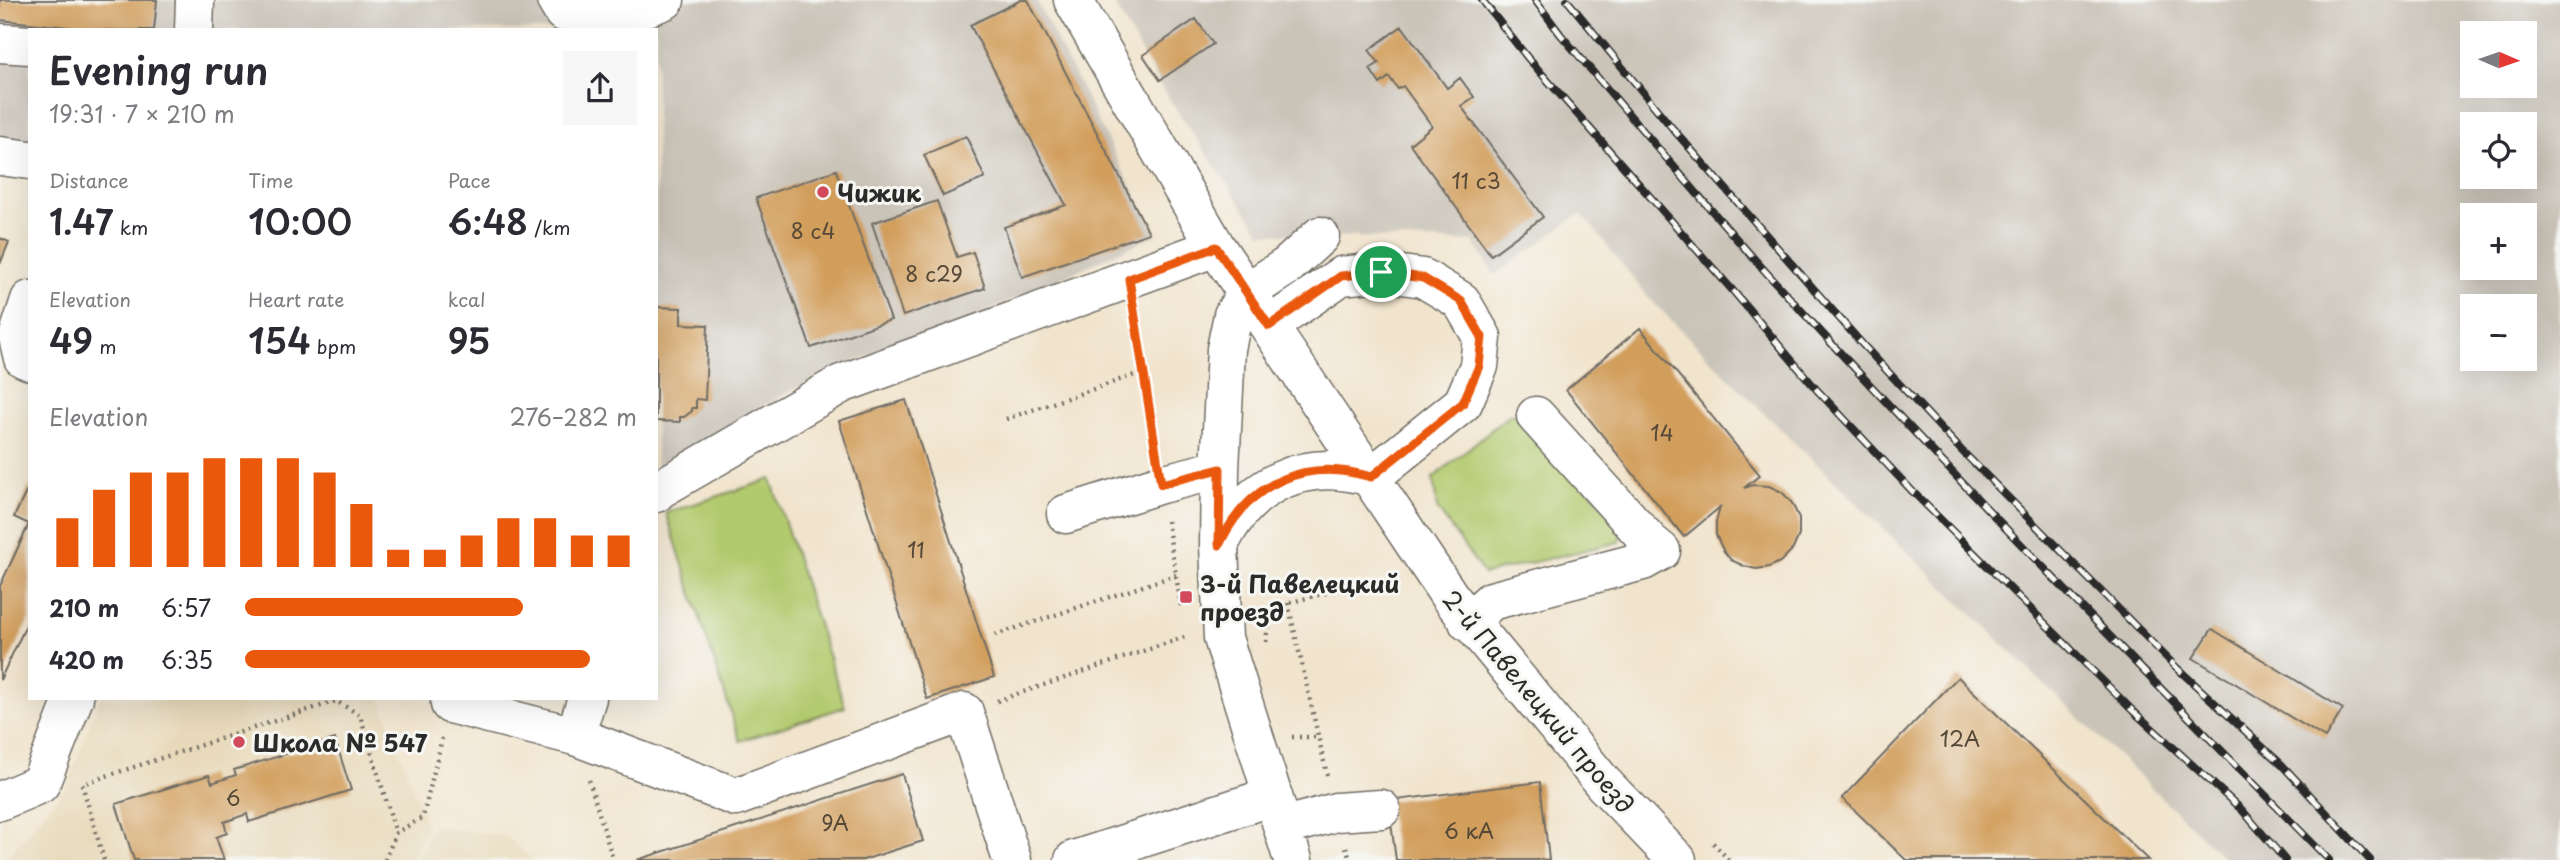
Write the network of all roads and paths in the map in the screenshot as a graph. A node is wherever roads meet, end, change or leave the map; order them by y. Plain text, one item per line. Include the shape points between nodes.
1 (195, 0) edge
2 (556, 0) edge
3 (665, 0) edge
4 (1073, 0) edge
5 (194, 28) edge
6 (0, 43) edge
7 (28, 45) edge
8 (0, 156) edge
9 (28, 160) edge
10 (1320, 236) dead end
11 (1216, 247) junction
12 (1129, 279) junction
13 (1247, 292) junction
14 (28, 306) edge
15 (1269, 326) junction
16 (28, 360) edge
17 (1143, 372) junction
18 (1536, 416) dead end
19 (1006, 419) dead end
20 (1220, 469) junction
21 (1371, 477) junction
22 (1161, 484) junction
23 (658, 490) edge
24 (1066, 514) dead end
25 (1219, 545) junction
26 (1176, 575) junction
27 (1405, 593) dead end
28 (1289, 604) junction
29 (1182, 612) dead end
30 (1468, 622) junction
31 (1184, 624) dead end
32 (995, 635) dead end
33 (1185, 637) junction
34 (1189, 649) dead end
35 (1265, 652) dead end
36 (73, 700) edge
37 (586, 700) edge
38 (450, 704) joint
39 (964, 712) junction
40 (1286, 725) dead end
41 (575, 736) junction
42 (1318, 737) junction
43 (0, 801) edge
44 (1381, 809) dead end
45 (1336, 812) junction
46 (1283, 828) edge
47 (396, 833) junction
48 (104, 860) edge
49 (385, 860) edge
50 (613, 860) edge
51 (1012, 860) edge
52 (1074, 860) edge
53 (1350, 860) edge
54 (1677, 860) edge

1 - 5 street
2 - 3 street via 562,12 624,16
4 - 11 street, 2-й Павелецкий проезд
6 - 7 street
8 - 9 street
10 - 13 street via 1287,266
11 - 12 street
11 - 13 street, 2-й Павелецкий проезд
12 - 17 path
12 - 23 street via 841,384
13 - 15 street, 2-й Павелецкий проезд
13 - 20 street via 1233,315 1226,349
14 - 16 street via 18,337 23,358
15 - 21 street, 2-й Павелецкий проезд
15 - 21 street via 1341,276 1381,272 1423,278 1461,301 1482,337 1479,366 1463,403
17 - 19 path
17 - 22 path
18 - 30 street via 1661,531 1661,551 1643,561 1491,601
20 - 22 street
20 - 25 street
21 - 25 street via 1347,470 1321,470 1268,486 1247,501
21 - 30 street, 2-й Павелецкий проезд
22 - 24 street
22 - 26 path
25 - 46 street via 1223,638
26 - 29 path
26 - 32 path
27 - 28 path via 1375,580
28 - 35 path via 1268,624
28 - 42 path
30 - 54 street, 2-й Павелецкий проезд via 1603,783
31 - 33 path
33 - 34 path
33 - 39 path
36 - 43 street via 40,784
37 - 41 street
38 - 41 street
38 - 47 path via 423,817
39 - 41 street via 737,797
39 - 51 street
40 - 42 path via 1290,737
41 - 50 path
42 - 45 path
44 - 45 street
45 - 46 street
45 - 53 path
46 - 52 street
47 - 48 path via 360,715 337,701 82,784
47 - 49 path

